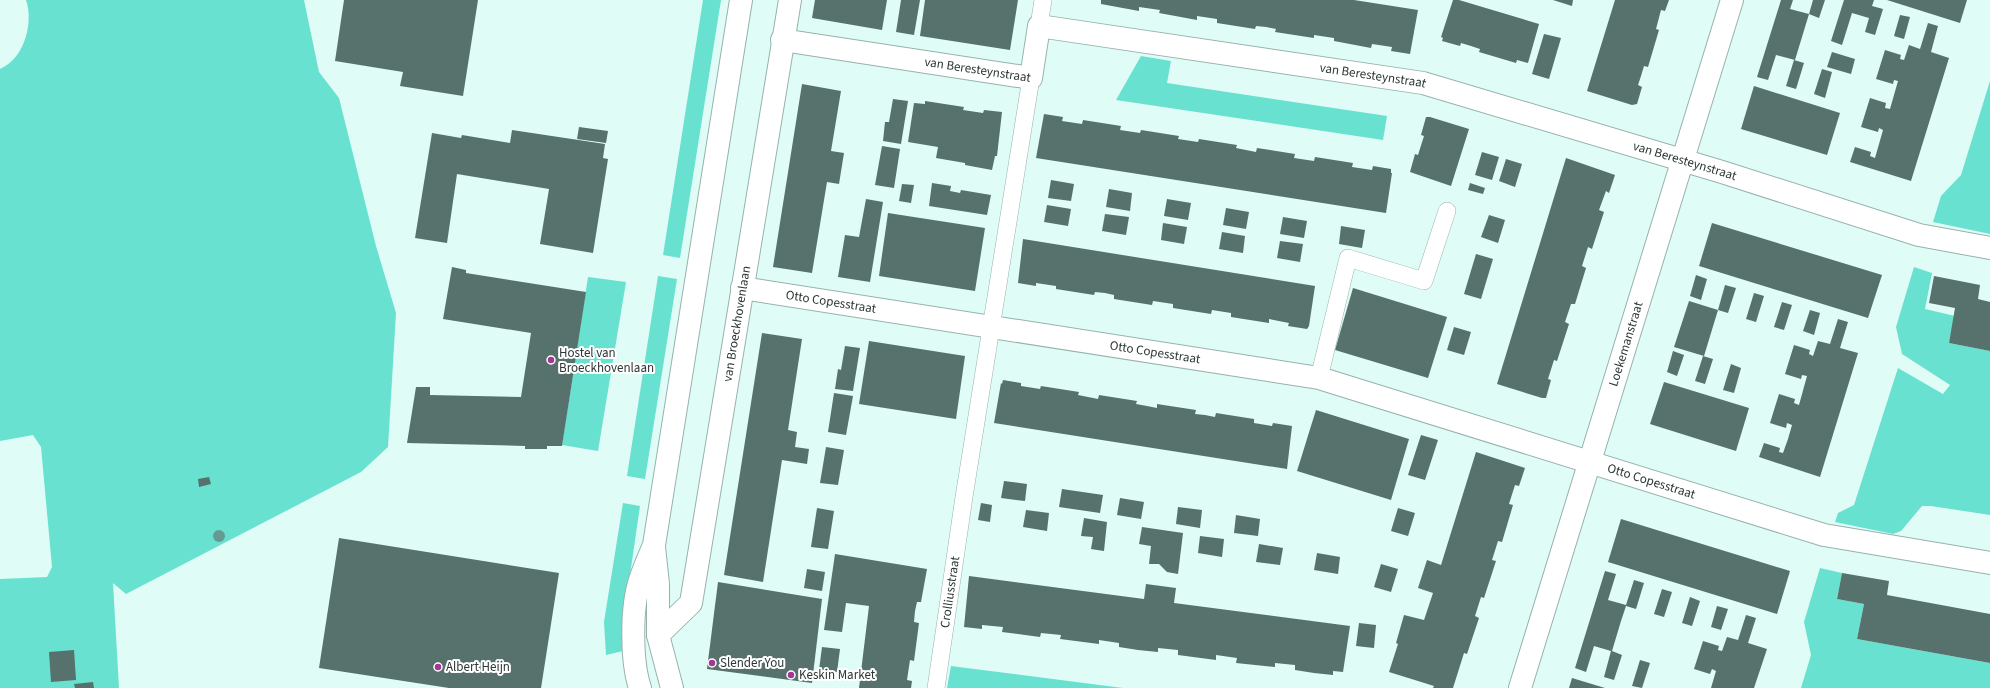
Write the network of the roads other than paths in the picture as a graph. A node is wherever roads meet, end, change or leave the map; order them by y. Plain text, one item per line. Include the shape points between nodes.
1 (741, 0) edge
2 (790, 0) edge
3 (1043, 0) edge
4 (1732, 0) edge
5 (1039, 26) junction
6 (782, 40) junction
7 (1031, 78) junction
8 (1682, 160) junction
9 (1447, 211) dead end
10 (1990, 248) edge
11 (742, 288) junction
12 (991, 326) junction
13 (1319, 378) junction
14 (1590, 461) junction
15 (654, 545) junction
16 (1990, 563) edge
17 (658, 635) junction
18 (640, 688) edge
19 (672, 688) edge
20 (936, 688) edge
21 (1520, 688) edge

1 - 15 street
2 - 6 street, van Broeckhovenlaan
3 - 5 lane
4 - 8 street, Loekemanstraat
5 - 7 street, van Beresteynstraat
5 - 8 street, van Beresteynstraat via 1423,83
6 - 7 street, van Beresteynstraat
6 - 11 street, van Broeckhovenlaan
7 - 12 lane
8 - 10 street, van Beresteynstraat via 1919,235
8 - 14 street, Loekemanstraat
9 - 13 lane via 1424,281 1348,258
11 - 12 street, Otto Copesstraat
11 - 17 street, van Broeckhovenlaan via 691,603
12 - 13 street, Otto Copesstraat
12 - 20 lane, Crolliusstraat
13 - 14 street, Otto Copesstraat
14 - 16 street, Otto Copesstraat via 1824,535
14 - 21 street, Loekemanstraat
15 - 17 street via 658,584
15 - 18 street via 639,581 634,619 634,648
17 - 19 street

